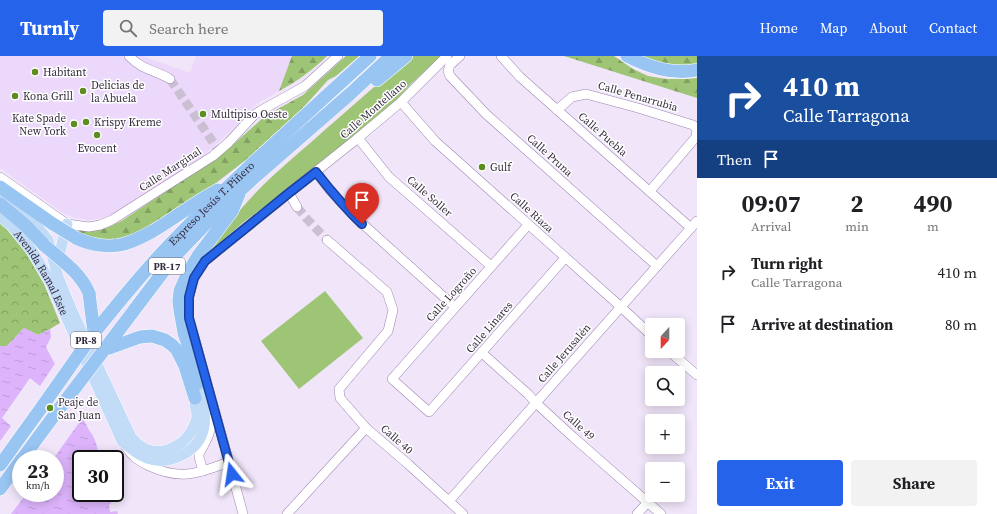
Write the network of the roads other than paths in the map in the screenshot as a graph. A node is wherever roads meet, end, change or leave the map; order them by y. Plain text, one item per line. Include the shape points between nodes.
1 (129, 56) edge
2 (338, 56) edge
3 (370, 56) edge
4 (391, 56) edge
5 (406, 56) edge
6 (460, 56) edge
7 (501, 56) edge
8 (627, 56) edge
9 (446, 57) edge
10 (636, 59) edge
11 (697, 70) edge
12 (170, 79) tunnel mouth
13 (400, 102) junction
14 (557, 110) junction
15 (325, 116) junction
16 (358, 138) junction
17 (316, 172) junction
18 (0, 177) edge
19 (237, 186) junction
20 (0, 187) edge
21 (650, 191) junction
22 (289, 193) junction
23 (0, 195) edge
24 (0, 204) edge
25 (296, 207) tunnel mouth
26 (0, 216) edge
27 (67, 224) junction
28 (694, 224) edge
29 (528, 225) junction
30 (327, 240) tunnel mouth
31 (565, 258) junction
32 (492, 266) junction
33 (657, 266) junction
34 (56, 267) junction
35 (455, 307) junction
36 (621, 307) junction
37 (645, 329) edge
38 (94, 333) junction
39 (104, 350) junction
40 (482, 353) junction
41 (677, 358) edge
42 (697, 375) edge
43 (198, 383) joint
44 (195, 398) joint
45 (536, 403) junction
46 (429, 412) joint
47 (204, 416) junction
48 (366, 428) junction
49 (122, 440) junction
50 (29, 450) edge
51 (229, 462) junction
52 (0, 465) edge
53 (203, 471) junction
54 (12, 473) edge
55 (0, 489) edge
56 (645, 499) edge
57 (449, 501) junction
58 (648, 502) joint
59 (243, 514) edge
60 (287, 514) edge
61 (463, 514) edge
62 (637, 514) edge
63 (661, 514) edge

1 - 12 street via 143,67
2 - 27 street, Calle Marginal via 304,86 260,110 213,156 132,208 100,225 89,227
3 - 19 highway, Expreso Jesús T. Piñero / PR-17
4 - 15 highway, Expreso Jesús T. Piñero / PR-17
5 - 15 highway via 380,78
6 - 33 street, Calle Pruna via 450,65 450,76 486,114
7 - 14 street, Calle Puebla
8 - 10 highway
9 - 13 street, Calle Montellano
10 - 11 highway via 662,70
13 - 16 street, Calle Montellano
13 - 29 street, Calle Riaza via 434,141
14 - 21 street, Calle Puebla
14 - 21 street, Calle Penarrubia via 572,97 586,94 693,125 697,129 696,137
15 - 19 highway, Expreso Jesús T. Piñero / PR-17 via 257,175
16 - 17 street, Calle Montellano
16 - 32 street, Calle Soller via 389,176
17 - 22 street, Calle Montellano
17 - 35 street via 355,217
18 - 27 street, Calle Marginal
19 - 20 highway, bridge via 207,196 145,235 128,242 102,245 76,238
19 - 38 highway, Expreso Jesús T. Piñero / PR-17 via 174,239
19 - 39 highway, Expreso Jesús T. Piñero / PR-17 via 222,207 175,256
19 - 43 highway via 232,211 198,256 180,291 179,302 184,333
21 - 28 street, Calle Puebla
22 - 25 street
22 - 51 street, Calle Montellano via 205,261 194,278 189,297 189,318
23 - 34 main road, Avenida Ramal Este / PR-8 via 29,217 48,240
24 - 38 highway, bridge via 80,277 89,293
26 - 49 main road, Avenida Ramal Este / PR-8 via 12,226 32,251 51,284
27 - 34 main road
28 - 33 street, Calle Jerusalén
29 - 31 street, Calle Riaza
29 - 32 street, Calle Logroño
30 - 48 street via 387,292 393,310 388,331 339,389 340,398
31 - 36 street, Calle Riaza
31 - 40 street, Calle Linares
32 - 35 street, Calle Logroño
33 - 36 street, Calle Jerusalén
34 - 44 main road, Avenida Ramal Este / PR-8 via 72,311 131,437 137,444 157,452 172,449 184,440 197,418
35 - 46 street, Calle Logroño via 392,378
36 - 37 street, Calle Riaza
36 - 45 street, Calle Jerusalén
38 - 52 highway, Expreso Jesús T. Piñero / PR-17, bridge
39 - 44 highway via 140,337 152,336 165,340 177,350
39 - 50 highway, Expreso Jesús T. Piñero / PR-17, bridge
40 - 45 street, Calle 49
40 - 46 street, Calle Linares
41 - 42 street
43 - 47 main road, Avenida Ramal Este / PR-8
45 - 56 street, Calle 49
45 - 57 street, Calle Jerusalén
47 - 49 main road, Avenida Ramal Este / PR-8 via 204,426 198,442 177,458 148,458 135,453
47 - 53 street via 211,425 199,454
48 - 57 street, Calle 40
48 - 60 street, Calle 40
49 - 53 street via 133,457 157,469 174,474
51 - 53 street
51 - 59 street, Calle Montellano
54 - 55 highway, Expreso Jesús T. Piñero / PR-17
57 - 61 street, Calle 40
58 - 62 street
58 - 63 street, Calle 49

